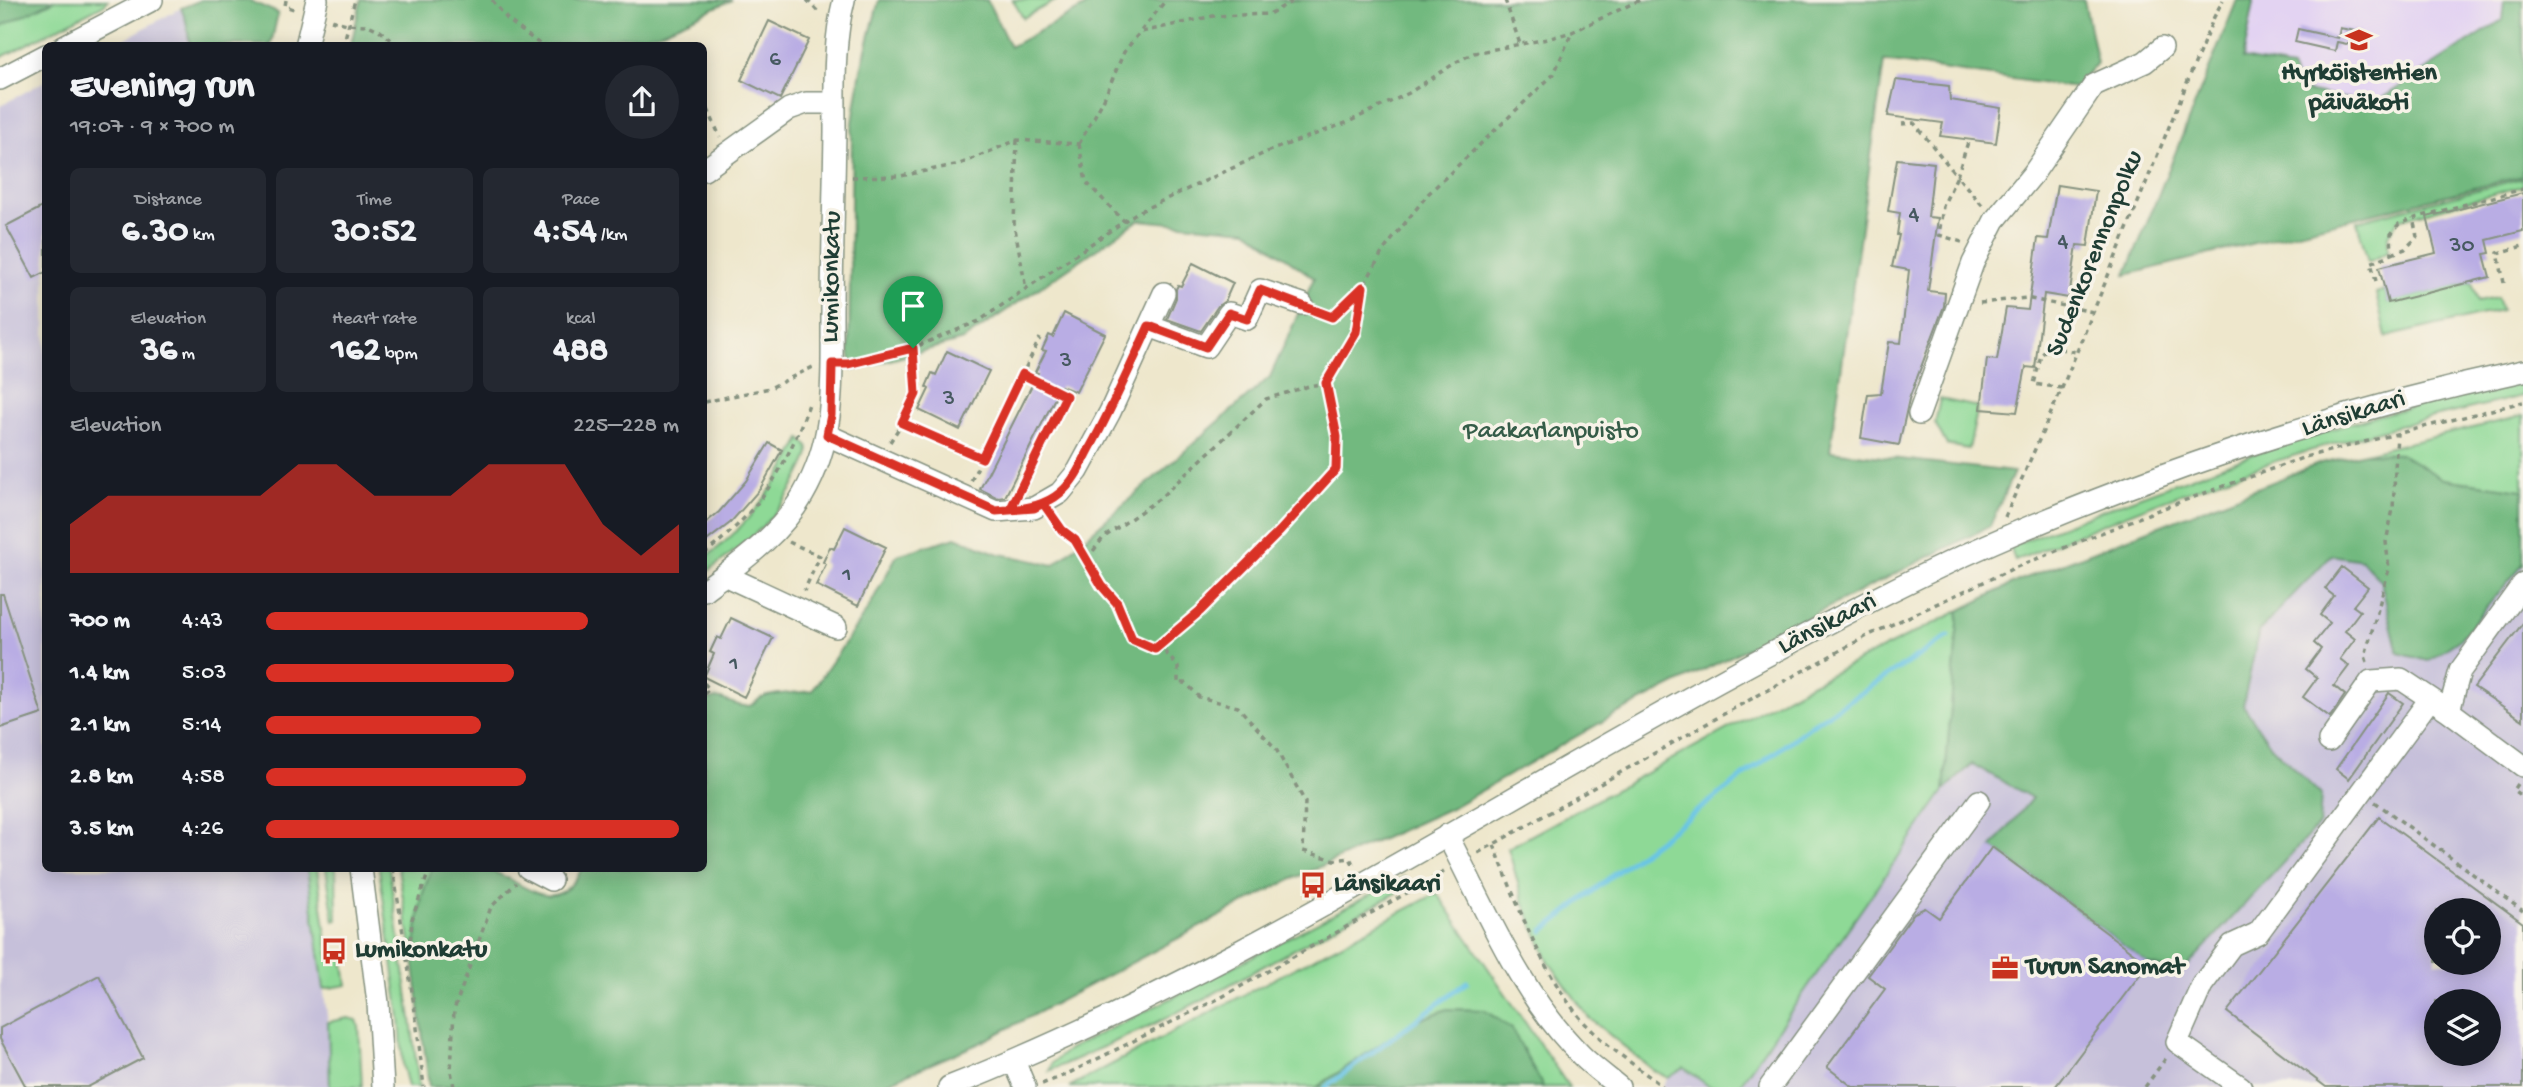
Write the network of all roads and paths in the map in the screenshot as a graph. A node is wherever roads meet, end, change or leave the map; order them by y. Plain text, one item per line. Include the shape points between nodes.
1 (152, 0) edge
2 (286, 0) edge
3 (317, 0) edge
4 (355, 0) edge
5 (492, 0) edge
6 (844, 0) edge
7 (1166, 0) edge
8 (1295, 0) edge
9 (1505, 0) edge
10 (1640, 0) edge
11 (2223, 0) edge
12 (285, 6) dead end
13 (348, 24) junction
14 (1140, 32) junction
15 (1572, 32) junction
16 (72, 42) edge
17 (307, 42) edge
18 (344, 42) edge
19 (395, 42) edge
20 (537, 42) edge
21 (1520, 44) junction
22 (2162, 48) dead end
23 (42, 57) edge
24 (0, 79) edge
25 (835, 103) junction
26 (707, 107) edge
27 (1902, 124) dead end
28 (1017, 140) junction
29 (1968, 142) dead end
30 (1079, 144) junction
31 (728, 153) junction
32 (707, 168) edge
33 (873, 176) dead end
34 (1957, 176) junction
35 (2523, 189) edge
36 (2413, 218) junction
37 (1995, 220) junction
38 (1124, 222) junction
39 (2523, 246) edge
40 (1981, 248) junction
41 (2392, 254) junction
42 (2376, 281) dead end
43 (2504, 283) dead end
44 (1363, 287) junction
45 (1027, 289) junction
46 (1164, 293) dead end
47 (1302, 304) joint
48 (1957, 307) junction
49 (2071, 307) junction
50 (2093, 312) junction
51 (1149, 326) junction
52 (1040, 338) dead end
53 (2050, 347) junction
54 (913, 348) junction
55 (2077, 352) junction
56 (825, 367) junction
57 (2523, 371) edge
58 (1022, 374) junction
59 (1326, 383) junction
60 (2062, 388) junction
61 (811, 398) dead end
62 (707, 401) edge
63 (2523, 401) edge
64 (1919, 414) dead end
65 (902, 423) junction
66 (2397, 433) junction
67 (827, 435) junction
68 (879, 458) junction
69 (1043, 503) junction
70 (1010, 510) junction
71 (2003, 522) dead end
72 (786, 541) dead end
73 (707, 551) edge
74 (1087, 559) junction
75 (724, 575) junction
76 (2523, 584) edge
77 (707, 588) edge
78 (796, 608) junction
79 (836, 627) dead end
80 (1155, 649) junction
81 (2371, 681) junction
82 (2430, 699) junction
83 (2449, 711) junction
84 (2329, 741) dead end
85 (2521, 774) edge
86 (2362, 793) junction
87 (2523, 797) edge
88 (1979, 801) dead end
89 (1447, 835) junction
90 (1494, 845) junction
91 (1462, 862) junction
92 (1353, 864) dead end
93 (362, 872) edge
94 (394, 872) edge
95 (429, 872) edge
96 (525, 872) edge
97 (536, 872) edge
98 (551, 880) dead end
99 (2523, 911) edge
100 (408, 966) junction
101 (2177, 1042) junction
102 (1014, 1061) junction
103 (1031, 1086) edge
104 (383, 1087) edge
105 (424, 1087) edge
106 (454, 1087) edge
107 (949, 1087) edge
108 (1619, 1087) edge
109 (1663, 1087) edge
110 (1770, 1087) edge
111 (2145, 1087) edge
112 (2241, 1087) edge

1 - 16 street
2 - 12 path
3 - 17 street
4 - 13 path
5 - 20 path via 508,20
6 - 25 street, Lumikonkatu
7 - 14 path
8 - 14 path via 1269,14 1213,16
9 - 21 path
10 - 15 path
11 - 50 path, Sudenkorennonpolku
13 - 18 path
13 - 19 path via 368,25
14 - 30 path via 1125,52
15 - 21 path
15 - 44 path via 1554,74 1428,194 1383,251
21 - 38 path via 1466,57 1409,93 1346,123 1269,151
22 - 37 street via 2145,62 2094,85
23 - 24 street
25 - 31 street via 806,103 789,109
25 - 56 street, Lumikonkatu
26 - 31 path
27 - 34 path via 1914,124
28 - 30 path
28 - 33 path via 960,164 901,176
28 - 45 path via 1014,223
29 - 34 path
30 - 38 path via 1086,182
31 - 32 street
34 - 37 path
34 - 40 path via 1943,206 1939,235
35 - 36 path
36 - 41 path via 2394,228 2389,242
36 - 41 path via 2417,236 2405,249
37 - 40 street
38 - 45 path
39 - 43 path via 2498,253
40 - 48 street
41 - 42 path via 2371,263
44 - 47 path via 1332,317
44 - 59 path via 1356,332
45 - 54 path via 979,321
46 - 51 street
47 - 51 street via 1260,290 1247,319 1229,313 1206,347
48 - 49 path via 2002,299
48 - 64 street
49 - 50 path
49 - 53 path
50 - 55 path, Sudenkorennonpolku
51 - 69 street via 1078,471 1060,493
52 - 58 path
53 - 55 path
53 - 60 path via 2041,355 2034,384
54 - 56 path
54 - 65 path via 916,394
55 - 60 path, Sudenkorennonpolku
56 - 62 path via 818,365 770,388
56 - 67 street, Lumikonkatu via 831,415
57 - 89 street, Länsikaari via 2376,407 2164,474 2006,537 1766,657
58 - 65 path via 982,458
58 - 70 path via 1066,396
59 - 74 path via 1266,399 1160,498 1103,538
59 - 80 path via 1337,437 1336,469 1200,611
60 - 71 path, Sudenkorennonpolku
61 - 73 path via 796,439 764,496
63 - 66 path
65 - 68 path
66 - 81 path via 2393,509 2386,542 2389,569 2365,656
66 - 90 path via 2305,457 2014,568 1867,636
67 - 68 street
67 - 75 street, Lumikonkatu via 803,496 785,521
68 - 70 street via 996,511
69 - 70 street
69 - 74 path
72 - 78 path via 820,556
74 - 80 path via 1117,603 1132,639
75 - 77 street, Lumikonkatu
75 - 78 street
76 - 83 street via 2460,671
78 - 79 street
80 - 92 path via 1165,652 1178,667 1178,683 1186,683 1199,697 1238,708 1276,749 1305,802 1303,851 1335,860 1350,858
81 - 82 street via 2401,679
81 - 84 street
82 - 83 street
82 - 86 street
83 - 85 street
85 - 87 path via 2513,790
86 - 99 path
86 - 101 street via 2259,933 2232,945 2202,985
88 - 110 street
89 - 91 street
89 - 102 street, Länsikaari via 1157,995
90 - 91 path
90 - 109 path via 1545,965 1577,1014
91 - 103 path via 1220,998 1065,1075
91 - 108 street via 1504,947 1549,1019 1582,1056
93 - 104 street
94 - 100 path
95 - 100 path via 412,919
96 - 106 path via 491,907 454,1010
97 - 98 street
100 - 105 path
101 - 111 path
101 - 112 street
102 - 103 street
102 - 107 street, Länsikaari

